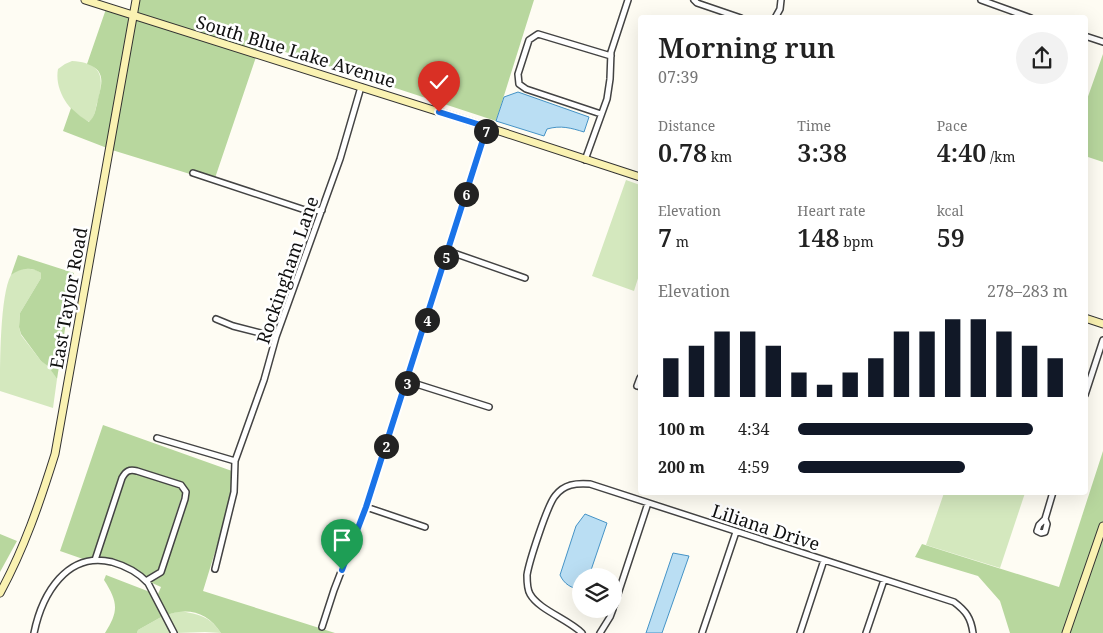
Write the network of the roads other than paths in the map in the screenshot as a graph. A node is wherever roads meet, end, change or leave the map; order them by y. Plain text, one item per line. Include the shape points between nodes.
1 (85, 0) edge
2 (136, 0) edge
3 (628, 0) edge
4 (694, 0) edge
5 (781, 0) edge
6 (981, 0) edge
7 (732, 15) edge
8 (776, 15) edge
9 (1023, 15) edge
10 (133, 16) junction
11 (1088, 37) edge
12 (1103, 42) edge
13 (611, 56) junction
14 (361, 87) junction
15 (601, 114) junction
16 (487, 127) junction
17 (585, 160) junction
18 (193, 173) dead end
19 (638, 176) edge
20 (322, 210) junction
21 (448, 251) junction
22 (525, 278) dead end
23 (216, 319) dead end
24 (1088, 319) edge
25 (1103, 324) edge
26 (276, 337) junction
27 (1103, 340) edge
28 (408, 381) junction
29 (1088, 386) edge
30 (489, 407) dead end
31 (157, 438) dead end
32 (235, 462) junction
33 (1052, 495) edge
34 (648, 504) junction
35 (366, 507) junction
36 (1045, 519) dead end
37 (1103, 526) edge
38 (425, 528) dead end
39 (736, 532) junction
40 (95, 560) junction
41 (824, 560) junction
42 (215, 569) dead end
43 (884, 580) junction
44 (146, 581) junction
45 (622, 581) edge
46 (0, 593) edge
47 (608, 618) edge
48 (322, 627) dead end
49 (34, 633) edge
50 (174, 633) edge
51 (582, 633) edge
52 (600, 633) edge
53 (702, 633) edge
54 (800, 633) edge
55 (866, 633) edge
56 (972, 633) edge
57 (1066, 633) edge

1 - 10 main road, South Blue Lake Avenue
2 - 10 main road, East Taylor Road
3 - 13 street
4 - 7 street
5 - 8 street
6 - 9 street
10 - 14 main road, South Blue Lake Avenue
10 - 46 main road, East Taylor Road via 55,454 17,562
11 - 12 street
13 - 15 street via 607,100
13 - 15 street via 538,34 529,40 518,74 519,84 526,89
14 - 16 main road, South Blue Lake Avenue
14 - 20 street, Rockingham Lane
15 - 17 street
16 - 17 main road, South Blue Lake Avenue
16 - 21 street
17 - 19 main road, South Blue Lake Avenue
18 - 20 street via 308,210
20 - 26 street, Rockingham Lane
21 - 22 street
21 - 28 street
23 - 26 street
24 - 25 main road
26 - 32 street, Rockingham Lane
27 - 29 street
28 - 30 street
28 - 35 street
31 - 32 street
32 - 42 street, Rockingham Lane via 234,492
33 - 36 street
34 - 39 street, Liliana Drive
34 - 45 street
34 - 51 street, Liliana Drive via 580,483 564,488 549,506 528,567 527,585 530,595 539,604
35 - 38 street
35 - 48 street
37 - 57 main road
39 - 41 street, Liliana Drive
39 - 53 street
40 - 44 street via 132,569
40 - 44 street via 124,474 131,470 181,485 186,492 185,499 161,572
40 - 49 street via 74,565 60,577 45,602
41 - 43 street, Liliana Drive
41 - 54 street
43 - 55 street
43 - 56 street, Liliana Drive via 954,602 970,618
44 - 50 street
47 - 52 street

